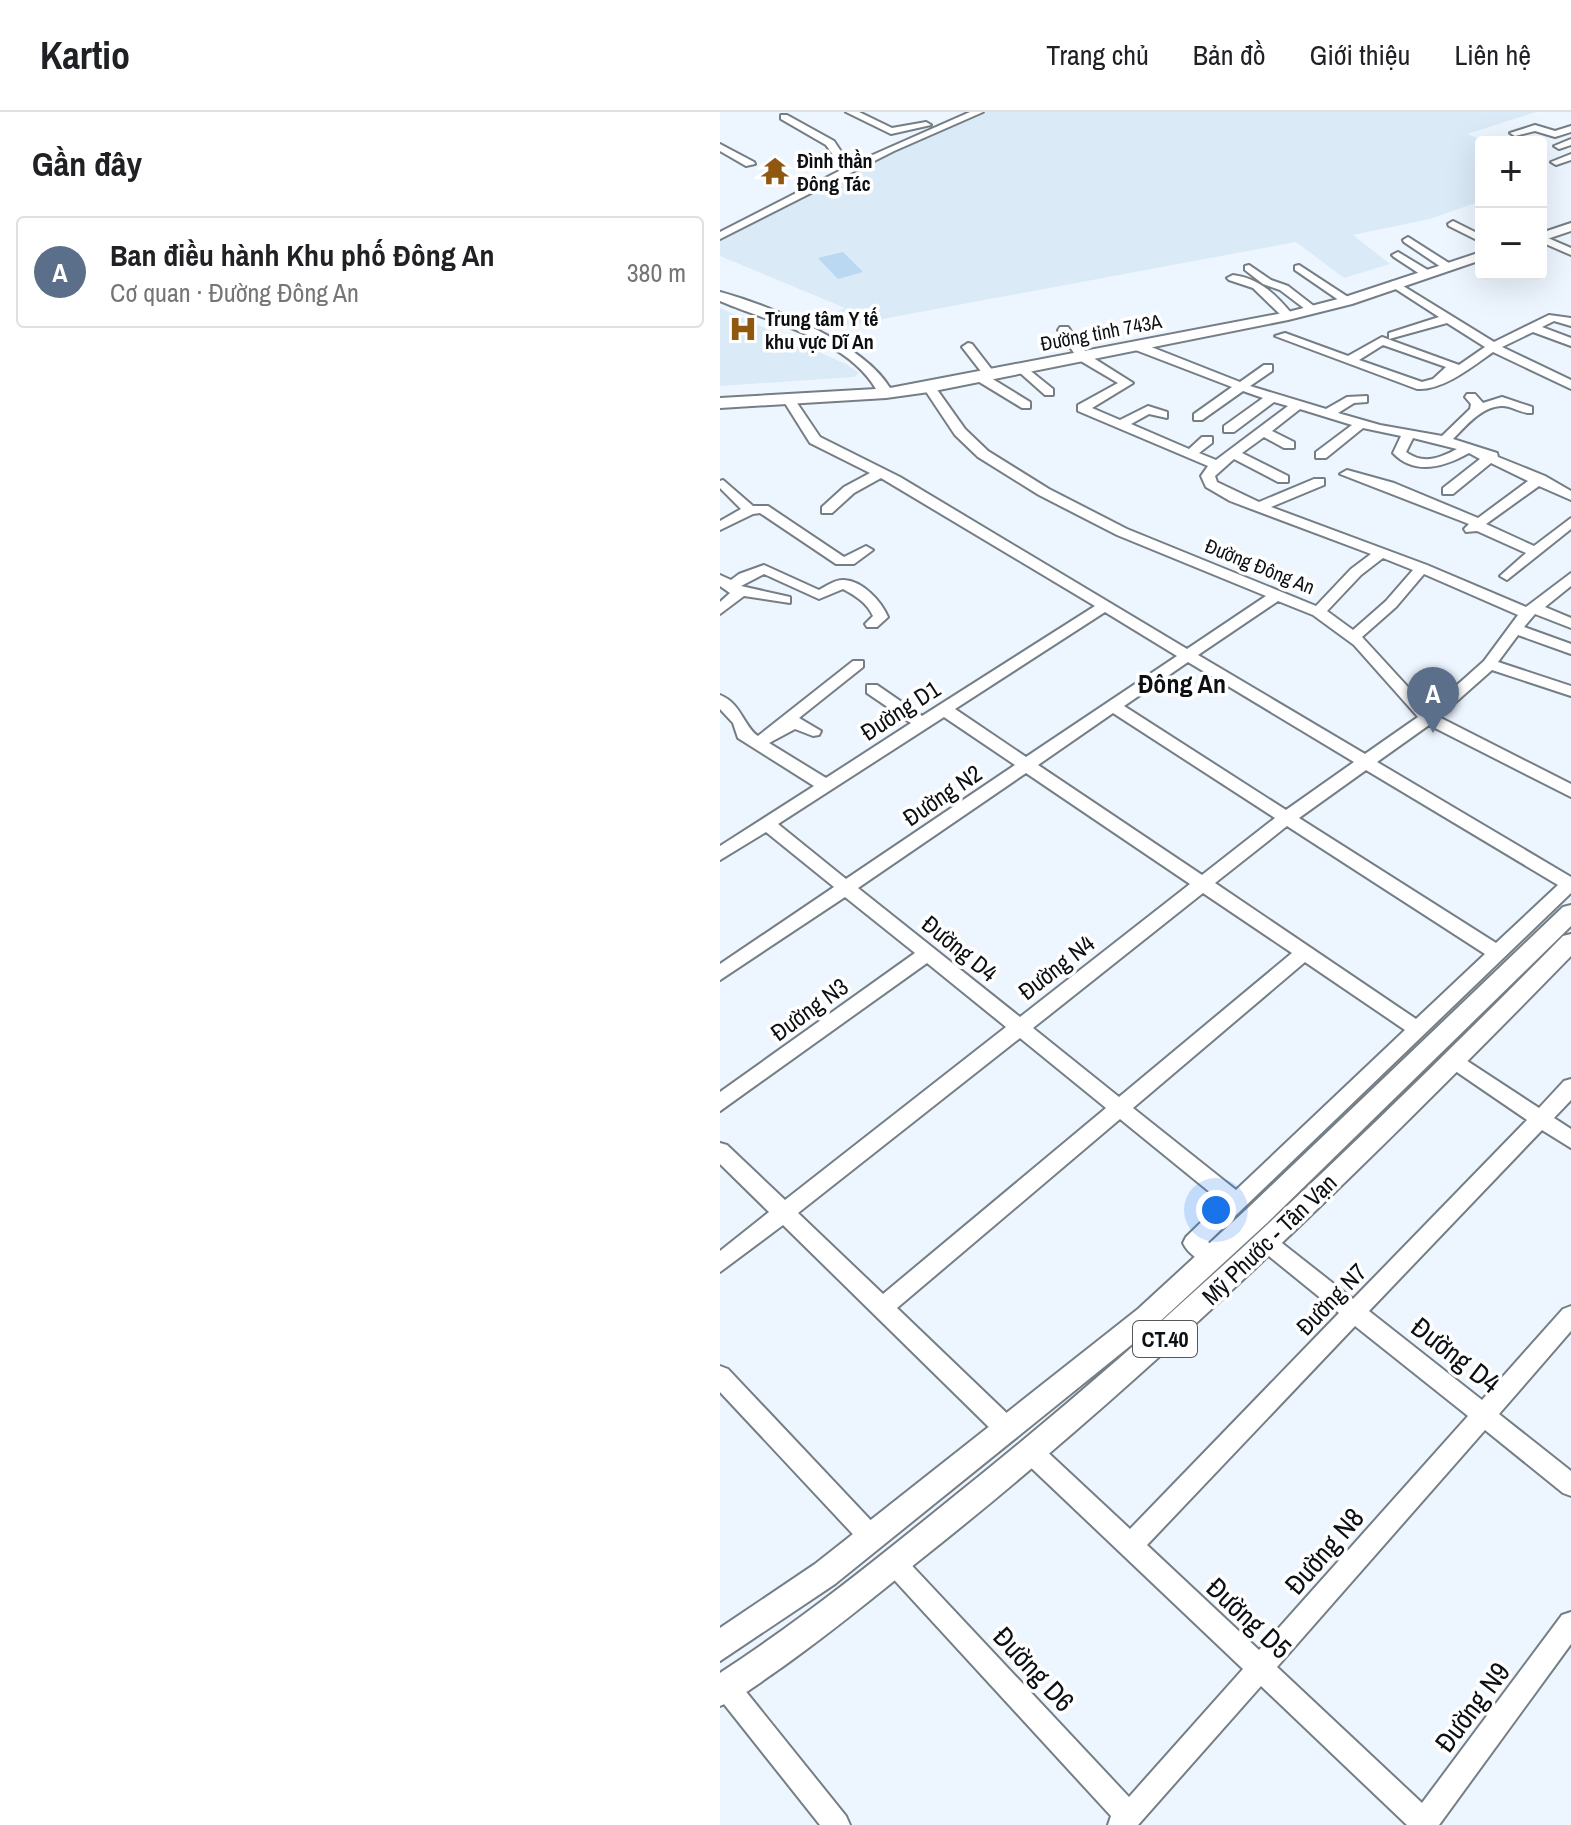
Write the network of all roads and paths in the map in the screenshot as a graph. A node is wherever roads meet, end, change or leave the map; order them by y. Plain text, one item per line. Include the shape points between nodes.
1 (851, 112) edge
2 (943, 112) edge
3 (978, 112) edge
4 (784, 117) dead end
5 (962, 119) junction
6 (941, 127) junction
7 (1571, 129) edge
8 (835, 130) dead end
9 (1515, 133) dead end
10 (819, 136) junction
11 (1571, 142) edge
12 (1559, 146) dead end
13 (720, 147) edge
14 (1571, 157) edge
15 (1556, 162) dead end
16 (750, 164) dead end
17 (849, 171) junction
18 (720, 224) edge
19 (1453, 224) dead end
20 (736, 229) junction
21 (1568, 230) edge
22 (1547, 235) edge
23 (720, 236) edge
24 (1475, 236) edge
25 (1408, 240) dead end
26 (1547, 240) edge
27 (1571, 252) edge
28 (1398, 255) dead end
29 (1475, 258) edge
30 (1448, 267) junction
31 (1249, 268) dead end
32 (1299, 268) dead end
33 (1427, 274) junction
34 (1233, 278) dead end
35 (1395, 284) junction
36 (720, 296) edge
37 (1347, 301) junction
38 (1313, 310) junction
39 (1288, 316) junction
40 (1446, 319) junction
41 (1261, 322) junction
42 (1571, 322) edge
43 (1532, 327) junction
44 (1064, 330) dead end
45 (1393, 336) dead end
46 (1510, 339) junction
47 (1571, 342) edge
48 (1533, 345) dead end
49 (1137, 346) junction
50 (968, 347) dead end
51 (1493, 347) junction
52 (1083, 357) junction
53 (1349, 361) junction
54 (1022, 368) junction
55 (1268, 368) dead end
56 (1454, 374) dead end
57 (985, 376) junction
58 (1571, 385) edge
59 (929, 387) junction
60 (1243, 388) junction
61 (1049, 392) dead end
62 (886, 393) junction
63 (1273, 397) junction
64 (1363, 399) dead end
65 (789, 400) junction
66 (720, 403) edge
67 (1299, 404) junction
68 (1026, 405) dead end
69 (1528, 410) dead end
70 (1329, 413) junction
71 (1163, 415) dead end
72 (1198, 417) dead end
73 (1361, 424) junction
74 (1119, 425) junction
75 (1229, 429) dead end
76 (1263, 431) junction
77 (1408, 434) junction
78 (1207, 440) dead end
79 (1445, 440) junction
80 (1289, 445) dead end
81 (1468, 448) junction
82 (1233, 453) junction
83 (1189, 455) junction
84 (1321, 455) dead end
85 (1492, 456) junction
86 (1216, 465) junction
87 (880, 473) junction
88 (1347, 474) dead end
89 (1283, 479) dead end
90 (1540, 479) junction
91 (1319, 482) dead end
92 (723, 484) dead end
93 (1448, 491) dead end
94 (1571, 496) edge
95 (1261, 506) junction
96 (750, 510) junction
97 (827, 510) dead end
98 (1571, 522) edge
99 (720, 526) edge
100 (1475, 527) junction
101 (866, 550) dead end
102 (1535, 552) junction
103 (1380, 554) junction
104 (1422, 568) junction
105 (1507, 576) dead end
106 (1571, 577) edge
107 (730, 585) edge
108 (1278, 594) junction
109 (785, 600) dead end
110 (1106, 605) junction
111 (720, 610) edge
112 (1531, 610) junction
113 (1318, 612) junction
114 (1571, 623) edge
115 (872, 624) dead end
116 (1514, 629) junction
117 (1354, 637) junction
118 (1571, 649) edge
119 (1189, 654) junction
120 (858, 664) dead end
121 (1489, 664) junction
122 (872, 689) dead end
123 (1571, 691) edge
124 (720, 700) edge
125 (1114, 707) junction
126 (945, 710) junction
127 (1428, 718) junction
128 (923, 724) junction
129 (813, 731) dead end
130 (761, 744) junction
131 (1366, 760) junction
132 (1028, 765) junction
133 (826, 786) junction
134 (1571, 791) edge
135 (1285, 819) junction
136 (767, 824) junction
137 (720, 854) edge
138 (1203, 883) junction
139 (1571, 884) edge
140 (846, 889) junction
141 (1571, 913) edge
142 (1571, 942) edge
143 (1305, 952) junction
144 (926, 954) junction
145 (1499, 954) junction
146 (720, 973) edge
147 (1018, 1028) junction
148 (1419, 1030) junction
149 (1455, 1061) junction
150 (1571, 1087) edge
151 (720, 1103) edge
152 (1119, 1108) junction
153 (1540, 1119) junction
154 (1571, 1140) edge
155 (720, 1151) edge
156 (1235, 1201) junction
157 (783, 1213) junction
158 (1266, 1242) junction
159 (1212, 1257) junction
160 (720, 1263) edge
161 (882, 1308) junction
162 (1354, 1313) junction
163 (1571, 1316) edge
164 (720, 1376) edge
165 (1484, 1415) junction
166 (1008, 1430) junction
167 (1033, 1454) junction
168 (1571, 1485) edge
169 (871, 1537) junction
170 (1129, 1547) junction
171 (894, 1563) junction
172 (1571, 1624) edge
173 (720, 1646) edge
174 (1260, 1670) junction
175 (723, 1689) edge
176 (1125, 1820) edge
177 (1424, 1824) edge
178 (837, 1825) edge

1 - 6 street via 891,131 915,125
2 - 5 street
3 - 5 street
4 - 10 street
5 - 6 street
6 - 17 street
7 - 9 street
8 - 10 street
10 - 17 street
11 - 12 street
13 - 16 street
14 - 15 street
17 - 20 street
18 - 20 street
19 - 24 street
20 - 23 street
21 - 22 main road
25 - 30 street
26 - 27 street
28 - 33 street
29 - 30 main road, Đường tỉnh 743A
30 - 33 main road, Đường tỉnh 743A
31 - 38 street
32 - 37 street
33 - 35 main road, Đường tỉnh 743A
34 - 39 street via 1248,279
35 - 37 main road, Đường tỉnh 743A
35 - 40 street
36 - 62 main road via 859,359
37 - 38 main road, Đường tỉnh 743A
38 - 39 main road, Đường tỉnh 743A
39 - 41 main road, Đường tỉnh 743A
40 - 45 street
40 - 51 street
41 - 49 main road, Đường tỉnh 743A
41 - 53 street via 1280,336
42 - 43 street via 1553,317
43 - 46 street
43 - 47 street
44 - 52 street
46 - 48 street
46 - 51 street
49 - 52 main road, Đường tỉnh 743A
49 - 60 street
50 - 57 street
51 - 56 street
51 - 58 street
52 - 54 main road, Đường tỉnh 743A
52 - 74 street via 1127,383 1082,408
53 - 53 street via 1426,387 1454,366 1382,341
54 - 57 main road, Đường tỉnh 743A
54 - 61 street
55 - 60 street
57 - 59 main road, Đường tỉnh 743A
57 - 68 street
59 - 62 main road, Đường tỉnh 743A
59 - 108 street, Đường Đông An via 970,444 1044,492 1122,532
60 - 63 street
60 - 72 street
62 - 65 main road, Đường tỉnh 743A
63 - 67 street
63 - 75 street
64 - 70 street
65 - 66 main road, Đường tỉnh 743A
65 - 87 street via 815,440
67 - 70 street
67 - 76 street
69 - 79 street via 1502,401 1474,403
70 - 73 street
71 - 74 street via 1148,410
73 - 77 street
73 - 84 street
74 - 83 street
76 - 80 street
76 - 82 street
77 - 79 street
77 - 81 street via 1399,453 1419,463 1448,461
78 - 83 street
79 - 81 street
81 - 85 street
82 - 86 street
82 - 89 street
83 - 86 street
85 - 90 street
85 - 93 street
86 - 95 street via 1208,476 1215,488
87 - 97 street
87 - 110 street
88 - 100 street via 1389,486
90 - 94 street
90 - 100 street
91 - 95 street
92 - 96 street
95 - 103 street
96 - 99 street
96 - 101 street via 770,512 841,561
98 - 102 street
100 - 102 street
102 - 105 street
103 - 104 street
103 - 113 street
104 - 112 street
104 - 117 street
106 - 112 street, Đường N4
107 - 109 street
107 - 111 street via 739,596
107 - 115 street via 764,569 819,595 843,584 863,593 880,612
108 - 113 street, Đường Đông An
108 - 119 street, Đường N2
110 - 119 street
110 - 126 street, Đường D1
112 - 114 street
112 - 116 street, Đường N4
113 - 117 street, Đường Đông An
116 - 118 street
116 - 121 street, Đường N4
117 - 127 street, Đường Đông An
119 - 125 street, Đường N2
119 - 131 street
120 - 130 street
121 - 123 street
121 - 127 street, Đường N4
122 - 128 street
124 - 130 street via 733,711 744,734
125 - 132 street, Đường N2
125 - 135 street
126 - 128 street, Đường D1
126 - 132 street
127 - 131 street, Đường N4
127 - 134 street, Đường Đông An
128 - 133 street, Đường D1
129 - 130 street via 794,722
130 - 133 street
131 - 135 street, Đường N4
131 - 139 street
132 - 138 street
132 - 140 street, Đường N2
133 - 136 street, Đường D1
135 - 138 street, Đường N4
135 - 145 street
136 - 137 street, Đường D1
136 - 140 street, Đường D4
138 - 143 street
138 - 147 street, Đường N4
139 - 145 street
140 - 144 street, Đường D4
140 - 146 street, Đường N2
141 - 159 main road, Mỹ Phước - Tân Vạn / CT.40
142 - 149 main road, Mỹ Phước - Tân Vạn / CT.40
143 - 148 street
143 - 152 street
144 - 147 street, Đường D4
144 - 151 street, Đường N3
145 - 148 street
147 - 152 street, Đường D4
147 - 157 street, Đường N4
148 - 156 street
149 - 153 street
149 - 158 main road, Mỹ Phước - Tân Vạn / CT.40
150 - 153 street, Đường N7
152 - 156 street, Đường D4
152 - 161 street
153 - 154 street
153 - 162 street, Đường N7
155 - 157 street
156 - 159 street via 1193,1243
157 - 160 street, Đường N4
157 - 161 street
158 - 162 street, Đường D4
158 - 167 main road, Mỹ Phước - Tân Vạn / CT.40 via 1172,1333
159 - 166 main road, Mỹ Phước - Tân Vạn / CT.40
161 - 166 street
162 - 165 street, Đường D4
162 - 170 street, Đường N7
163 - 165 street, Đường N8
164 - 169 street
165 - 168 street, Đường D4
165 - 174 street, Đường N8
166 - 169 main road, Mỹ Phước - Tân Vạn / CT.40
167 - 170 street, Đường D5
167 - 171 main road, Mỹ Phước - Tân Vạn / CT.40
169 - 173 main road, Mỹ Phước - Tân Vạn / CT.40
170 - 174 street, Đường D5
171 - 175 main road, Mỹ Phước - Tân Vạn / CT.40 via 802,1636
171 - 176 street, Đường D6
172 - 177 street, Đường N9
174 - 176 street, Đường N8
174 - 177 street, Đường D5
175 - 178 street

